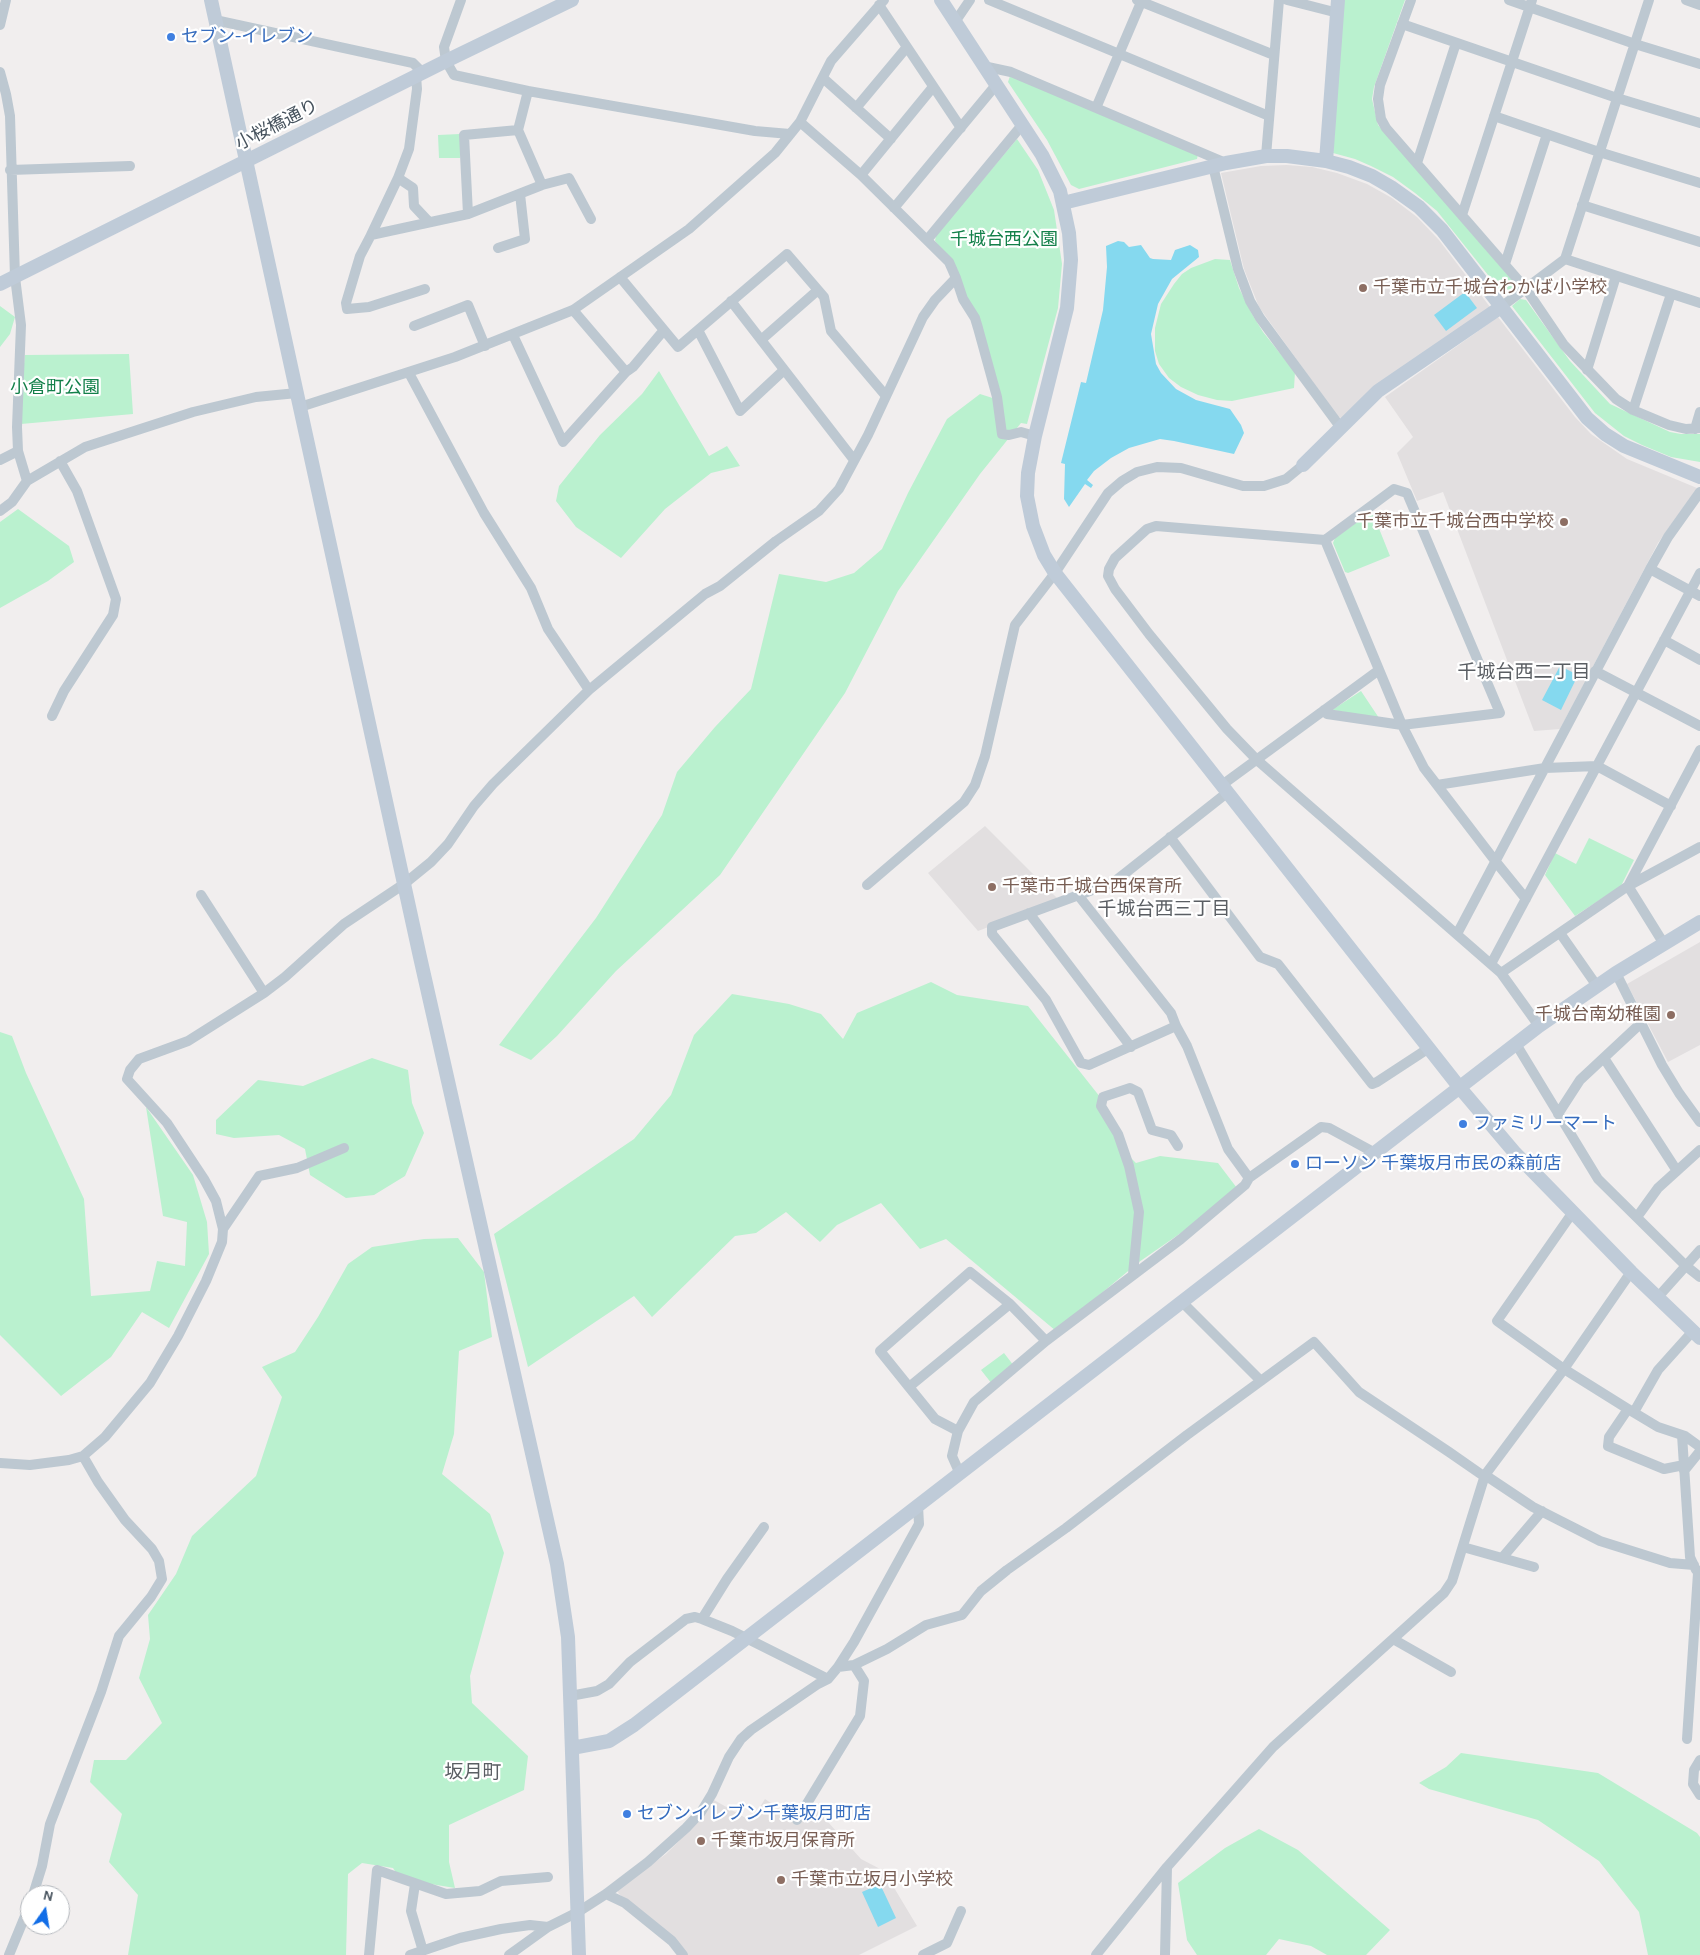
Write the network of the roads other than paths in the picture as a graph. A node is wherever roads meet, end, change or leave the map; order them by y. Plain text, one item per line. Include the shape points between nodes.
1 (6, 0) edge
2 (211, 0) edge
3 (461, 0) edge
4 (572, 0) edge
5 (941, 0) edge
6 (970, 0) edge
7 (989, 0) edge
8 (1279, 0) edge
9 (1287, 0) edge
10 (1411, 0) edge
11 (1509, 0) edge
12 (1649, 0) edge
13 (1686, 0) edge
14 (1140, 1) edge
15 (882, 3) edge
16 (1530, 4) edge
17 (1700, 5) edge
18 (1338, 6) edge
19 (216, 20) junction
20 (955, 22) junction
21 (1402, 24) junction
22 (0, 25) edge
23 (1456, 43) junction
24 (1635, 44) junction
25 (907, 47) junction
26 (1119, 54) junction
27 (1274, 56) junction
28 (446, 61) junction
29 (1512, 62) junction
30 (1700, 64) edge
31 (983, 66) junction
32 (0, 72) edge
33 (419, 74) junction
34 (823, 78) junction
35 (996, 85) junction
36 (933, 87) junction
37 (528, 91) junction
38 (1617, 98) junction
39 (856, 108) junction
40 (1096, 108) junction
41 (1269, 116) junction
42 (1494, 116) junction
43 (800, 122) junction
44 (1700, 123) edge
45 (1022, 125) junction
46 (961, 128) junction
47 (518, 130) junction
48 (790, 134) junction
49 (1547, 134) junction
50 (891, 139) junction
51 (1599, 152) junction
52 (1266, 156) junction
53 (246, 161) junction
54 (1326, 161) junction
55 (1417, 163) junction
56 (1219, 164) junction
57 (130, 166) dead end
58 (10, 170) junction
59 (861, 175) junction
60 (398, 178) junction
61 (1700, 183) edge
62 (542, 185) junction
63 (520, 194) junction
64 (1063, 202) junction
65 (1582, 205) junction
66 (894, 208) junction
67 (468, 214) junction
68 (1462, 216) junction
69 (591, 219) dead end
70 (429, 222) junction
71 (370, 235) junction
72 (927, 240) junction
73 (1700, 242) edge
74 (498, 248) dead end
75 (1564, 259) junction
76 (1505, 264) junction
77 (1616, 276) junction
78 (15, 277) junction
79 (620, 277) junction
80 (956, 278) junction
81 (0, 284) edge
82 (425, 289) dead end
83 (1526, 289) junction
84 (818, 290) junction
85 (1671, 294) junction
86 (731, 302) junction
87 (1700, 303) edge
88 (1501, 307) junction
89 (573, 310) junction
90 (414, 326) dead end
91 (664, 330) junction
92 (698, 330) junction
93 (513, 335) junction
94 (761, 340) junction
95 (484, 346) junction
96 (784, 370) junction
97 (1587, 370) junction
98 (626, 372) junction
99 (409, 374) junction
100 (297, 393) junction
101 (886, 396) junction
102 (300, 407) junction
103 (1633, 410) junction
104 (1700, 412) edge
105 (1341, 428) junction
106 (1697, 429) edge
107 (1035, 436) junction
108 (18, 451) junction
109 (0, 460) edge
110 (60, 460) junction
111 (854, 460) junction
112 (1303, 465) joint
113 (1700, 477) edge
114 (27, 481) junction
115 (1700, 492) edge
116 (0, 512) edge
117 (1325, 540) junction
118 (1650, 569) junction
119 (1055, 573) junction
120 (1700, 573) edge
121 (1695, 593) edge
122 (1664, 640) junction
123 (1700, 660) edge
124 (1378, 670) junction
125 (1595, 670) junction
126 (588, 690) junction
127 (1636, 692) junction
128 (1324, 710) junction
129 (52, 716) dead end
130 (1402, 725) junction
131 (1700, 726) edge
132 (1700, 750) edge
133 (1257, 760) junction
134 (1597, 766) junction
135 (1545, 768) junction
136 (1437, 785) junction
137 (1225, 789) junction
138 (1671, 806) junction
139 (1170, 837) junction
140 (1700, 847) edge
141 (1496, 862) junction
142 (404, 884) junction
143 (867, 885) dead end
144 (1628, 886) junction
145 (201, 895) dead end
146 (1078, 895) junction
147 (1526, 899) junction
148 (1029, 913) junction
149 (1700, 922) edge
150 (1560, 933) junction
151 (1457, 934) junction
152 (1664, 944) junction
153 (1491, 964) junction
154 (1501, 973) junction
155 (1616, 973) junction
156 (1596, 986) junction
157 (264, 993) junction
158 (1640, 1024) junction
159 (1176, 1026) junction
160 (1539, 1026) junction
161 (1516, 1044) junction
162 (1131, 1047) junction
163 (1429, 1048) junction
164 (1604, 1058) junction
165 (1460, 1088) junction
166 (1558, 1114) junction
167 (1700, 1122) edge
168 (1178, 1146) dead end
169 (344, 1148) dead end
170 (1700, 1150) edge
171 (1375, 1153) junction
172 (1677, 1171) junction
173 (1249, 1178) junction
174 (1573, 1212) junction
175 (1637, 1217) junction
176 (223, 1229) junction
177 (1700, 1250) edge
178 (1686, 1266) junction
179 (1631, 1272) junction
180 (1134, 1274) junction
181 (1700, 1277) edge
182 (1658, 1296) junction
183 (1182, 1302) junction
184 (1010, 1304) junction
185 (1696, 1334) edge
186 (1046, 1342) junction
187 (1564, 1369) junction
188 (1262, 1381) junction
189 (909, 1387) junction
190 (1631, 1411) junction
191 (958, 1431) junction
192 (1682, 1435) junction
193 (1700, 1447) edge
194 (1700, 1451) edge
195 (83, 1456) junction
196 (0, 1464) edge
197 (1684, 1468) junction
198 (960, 1474) junction
199 (1485, 1476) junction
200 (918, 1506) junction
201 (1542, 1511) junction
202 (764, 1527) dead end
203 (1463, 1547) junction
204 (1502, 1558) junction
205 (1534, 1567) dead end
206 (1697, 1570) edge
207 (702, 1619) junction
208 (1393, 1638) junction
209 (746, 1640) junction
210 (854, 1665) junction
211 (838, 1667) junction
212 (1451, 1672) dead end
213 (828, 1679) junction
214 (570, 1696) junction
215 (1686, 1739) dead end
216 (572, 1748) junction
217 (1700, 1760) edge
218 (1700, 1796) edge
219 (797, 1820) dead end
220 (1167, 1867) junction
221 (548, 1877) dead end
222 (415, 1884) junction
223 (36, 1885) edge
224 (606, 1894) junction
225 (962, 1911) dead end
226 (578, 1912) junction
227 (548, 1926) junction
228 (20, 1927) edge
229 (423, 1951) junction
230 (8, 1955) edge
231 (369, 1955) edge
232 (410, 1955) edge
233 (508, 1955) edge
234 (579, 1955) edge
235 (683, 1955) edge
236 (923, 1955) edge
237 (1096, 1955) edge
238 (1165, 1955) edge

1 - 22 street
2 - 19 street
3 - 28 street via 444,48
4 - 28 street, 小桜橋通り
5 - 20 street
6 - 20 street
7 - 26 street
8 - 27 street
9 - 18 street
10 - 21 street
11 - 16 street
12 - 24 street
13 - 17 street
14 - 26 street
14 - 27 street
15 - 25 street
15 - 34 street via 832,61
16 - 24 street
16 - 29 street
18 - 54 street
19 - 33 street via 413,63
19 - 53 street
20 - 31 street
21 - 23 street
21 - 55 street via 1380,85 1378,104 1386,128
23 - 29 street
23 - 55 street
24 - 30 street
24 - 38 street
25 - 36 street
25 - 39 street
26 - 40 street
26 - 41 street
27 - 41 street
28 - 33 street, 小桜橋通り
28 - 37 street via 454,75
29 - 38 street
29 - 42 street
31 - 35 street
31 - 40 street via 1010,72
32 - 58 street via 10,116
33 - 53 street, 小桜橋通り
33 - 60 street via 409,150
34 - 39 street
34 - 43 street
35 - 45 street
35 - 46 street
36 - 46 street
36 - 50 street
37 - 47 street
37 - 48 street via 755,131
38 - 44 street
38 - 51 street
39 - 50 street
40 - 56 street
41 - 52 street
42 - 49 street
42 - 68 street
43 - 48 street
43 - 59 street
45 - 64 street via 1055,178
45 - 72 street
46 - 66 street
47 - 62 street
47 - 67 street via 464,135
48 - 79 street via 775,153 689,230
49 - 51 street
49 - 76 street
50 - 59 street
51 - 61 street
51 - 65 street
52 - 54 street
52 - 56 street
53 - 78 street, 小桜橋通り
53 - 100 street
54 - 88 street via 1372,176 1419,207 1451,240
55 - 68 street
56 - 64 street
56 - 105 street via 1238,268 1250,301
57 - 58 street
58 - 78 street
59 - 66 street
60 - 70 street via 413,188 414,206
60 - 71 street
62 - 63 street
62 - 69 street via 569,178
63 - 67 street
63 - 74 street via 525,239
64 - 107 street via 1069,233 1070,290
65 - 73 street
65 - 75 street
66 - 72 street
67 - 70 street
68 - 76 street
70 - 71 street
71 - 82 street via 360,256 347,308 369,307
72 - 80 street via 949,262
75 - 77 street
75 - 83 street
76 - 83 street
77 - 85 street
77 - 97 street
78 - 81 street, 小桜橋通り
78 - 108 street via 21,325
79 - 89 street
79 - 91 street
80 - 101 street via 922,317
80 - 107 street via 978,328 998,397 1002,434 1021,432
83 - 88 street
83 - 97 street via 1564,344
84 - 86 street via 787,254
84 - 94 street
84 - 101 street via 824,297 831,331
85 - 87 street
85 - 103 street
86 - 92 street
86 - 94 street
88 - 105 street via 1392,380
88 - 113 street via 1587,418 1605,434 1624,446
89 - 93 street
89 - 98 street
90 - 95 street via 468,305
91 - 92 street via 678,347
91 - 98 street
92 - 96 street via 740,411
93 - 95 street
93 - 98 street via 563,442
94 - 96 street
95 - 99 street
96 - 111 street
97 - 103 street via 1616,399
99 - 102 street
99 - 126 street via 484,513 531,588 548,629
100 - 102 street
100 - 110 street via 256,397 193,412 85,447
101 - 111 street
102 - 142 street
103 - 106 street via 1669,425
104 - 106 street
105 - 112 street
107 - 119 street via 1027,496 1033,526
108 - 109 street
108 - 114 street
110 - 114 street
110 - 129 street via 78,491 116,599 112,615
111 - 126 street via 839,489 819,511 705,594
112 - 119 street via 1286,479 1264,486 1244,486 1181,468 1157,467 1137,472 1108,493
114 - 116 street
115 - 118 street
117 - 124 street
117 - 130 street via 1394,489 1407,494 1500,713
117 - 133 street via 1156,526 1148,529 1115,558 1108,569 1115,589 1149,634 1227,729
118 - 121 street
118 - 125 street
119 - 137 street
119 - 143 street via 1015,625 985,756 975,785 964,802
120 - 121 street
121 - 122 street
122 - 123 street
122 - 127 street
124 - 128 street
124 - 130 street
125 - 127 street
125 - 135 street
126 - 142 street via 493,784 448,844
127 - 131 street
127 - 134 street
128 - 130 street via 1327,714
128 - 133 street
130 - 136 street via 1424,768
132 - 138 street
133 - 137 street
133 - 151 street
134 - 135 street
134 - 138 street
134 - 147 street
135 - 136 street
135 - 141 street
136 - 141 street
137 - 139 street
137 - 163 street
138 - 144 street
139 - 146 street via 1114,882
139 - 163 street via 1260,957 1278,964 1372,1084
140 - 144 street
141 - 147 street
141 - 151 street
142 - 157 street via 344,924
142 - 214 street via 557,1564 568,1637
144 - 150 street
144 - 152 street
145 - 157 street
146 - 148 street
146 - 159 street via 1171,1013
147 - 153 street
148 - 162 street
148 - 162 street via 992,927 992,934 1046,1000 1081,1063 1089,1065
149 - 152 street
150 - 154 street
150 - 156 street
151 - 153 street
152 - 155 street
153 - 154 street
154 - 160 street
155 - 156 street
155 - 158 street
156 - 160 street
157 - 176 street via 188,1041 139,1059 130,1070 128,1079 167,1123 204,1180 216,1201
158 - 164 street
158 - 167 street
159 - 162 street
159 - 173 street via 1228,1149
160 - 161 street
161 - 165 street
161 - 166 street
163 - 165 street
164 - 166 street via 1580,1080
164 - 172 street
165 - 171 street
165 - 174 street via 1515,1153
166 - 175 street via 1598,1179
168 - 180 street via 1171,1135 1152,1130 1138,1092 1130,1088 1103,1097 1101,1106 1118,1134 1139,1212
169 - 176 street via 297,1168 258,1176
170 - 172 street
171 - 173 street via 1321,1126
171 - 183 street
172 - 175 street via 1658,1188
173 - 180 street via 1245,1185 1181,1239
174 - 179 street
174 - 187 street via 1496,1321
175 - 178 street
176 - 195 street via 222,1242 206,1281 150,1383 118,1423
177 - 178 street
178 - 181 street
178 - 182 street
179 - 182 street
179 - 187 street
180 - 186 street
182 - 185 street
183 - 188 street
183 - 198 street
184 - 186 street
184 - 189 street
184 - 189 street via 970,1272 880,1351
185 - 190 street via 1658,1370
186 - 191 street via 974,1402
187 - 190 street
187 - 199 street
188 - 199 street via 1314,1342 1359,1392
188 - 210 street via 1006,1570 981,1591 962,1614 926,1625
189 - 191 street via 934,1419
190 - 192 street
190 - 197 street via 1609,1437 1608,1446 1664,1469
191 - 198 street via 952,1456
192 - 193 street
192 - 197 street
194 - 197 street
195 - 196 street via 30,1465
195 - 223 street via 125,1520 152,1549 159,1561 162,1579 119,1636 50,1824
197 - 206 street via 1690,1557
198 - 200 street
199 - 201 street
199 - 203 street
200 - 209 street
200 - 211 street via 919,1524
201 - 204 street
201 - 206 street via 1600,1541
202 - 207 street
203 - 204 street
203 - 208 street via 1452,1581 1444,1593
204 - 205 street
206 - 215 street
207 - 209 street
207 - 214 street via 686,1619 597,1691
208 - 212 street
208 - 220 street via 1273,1746
209 - 213 street
209 - 216 street via 609,1741
210 - 211 street
210 - 219 street via 864,1681 860,1716
211 - 213 street
213 - 224 street via 741,1739 701,1812 648,1862
214 - 216 street
216 - 226 street
217 - 218 street via 1694,1770 1693,1784
220 - 237 street
220 - 238 street
221 - 222 street via 501,1881 480,1891 446,1894
222 - 229 street via 412,1912
222 - 231 street via 377,1870
224 - 226 street
224 - 235 street via 625,1903 672,1941
225 - 236 street via 947,1943
226 - 227 street
226 - 234 street
227 - 229 street via 501,1929
227 - 233 street
228 - 230 street
229 - 232 street

